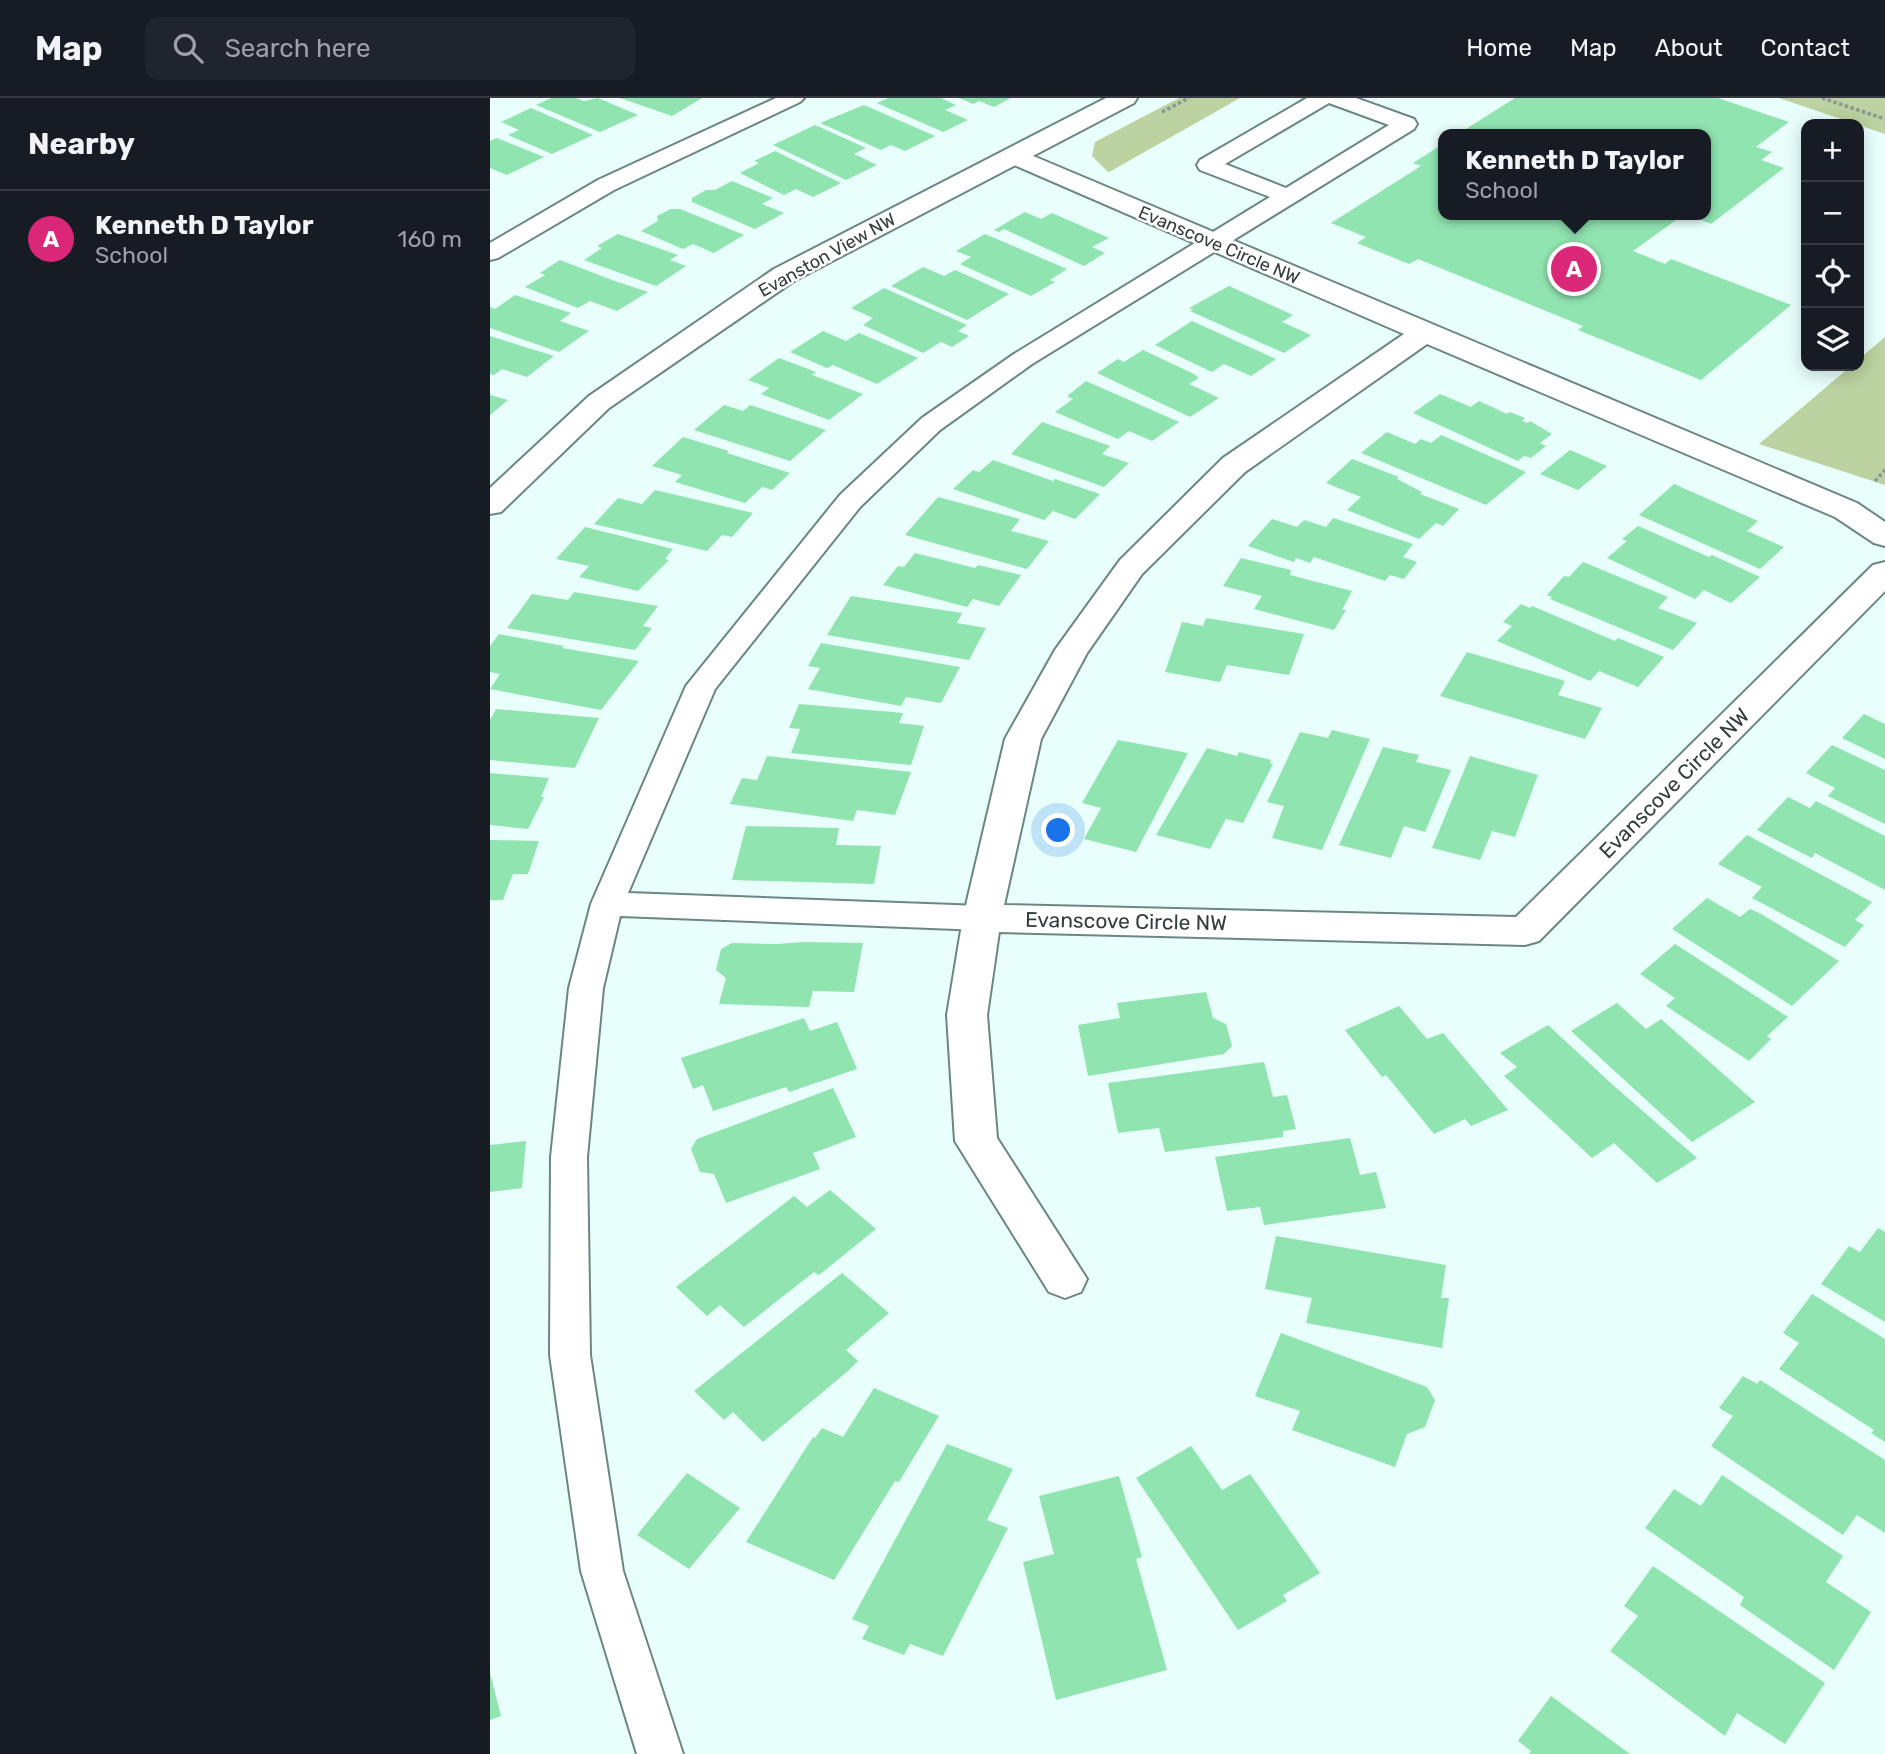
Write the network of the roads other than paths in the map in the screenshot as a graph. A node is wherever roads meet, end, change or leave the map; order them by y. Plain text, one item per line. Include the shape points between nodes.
1 (793, 98) edge
2 (1125, 98) edge
3 (1322, 98) edge
4 (1336, 98) edge
5 (1014, 156) junction
6 (1287, 196) junction
7 (1211, 242) junction
8 (490, 253) edge
9 (1425, 332) junction
10 (490, 505) edge
11 (1885, 536) edge
12 (1885, 572) edge
13 (607, 904) junction
14 (982, 918) junction
15 (1065, 1279) dead end
16 (660, 1754) edge

1 - 8 lane via 606,185
2 - 5 street, Evanston View NW
3 - 6 lane via 1208,165
4 - 6 lane via 1406,124
5 - 7 street, Evanscove Circle NW
5 - 10 street, Evanston View NW via 784,275 599,402
6 - 7 lane
7 - 9 street, Evanscove Circle NW
7 - 13 lane via 1023,359 931,424 850,501 701,687
9 - 11 street, Evanscove Circle NW via 1846,510
9 - 14 street via 1234,466 1131,567 1072,650 1023,739
12 - 14 street, Evanscove Circle NW via 1525,931
13 - 14 lane
13 - 16 lane via 586,988 569,1157 570,1355 602,1571
14 - 15 street via 967,1015 976,1141

